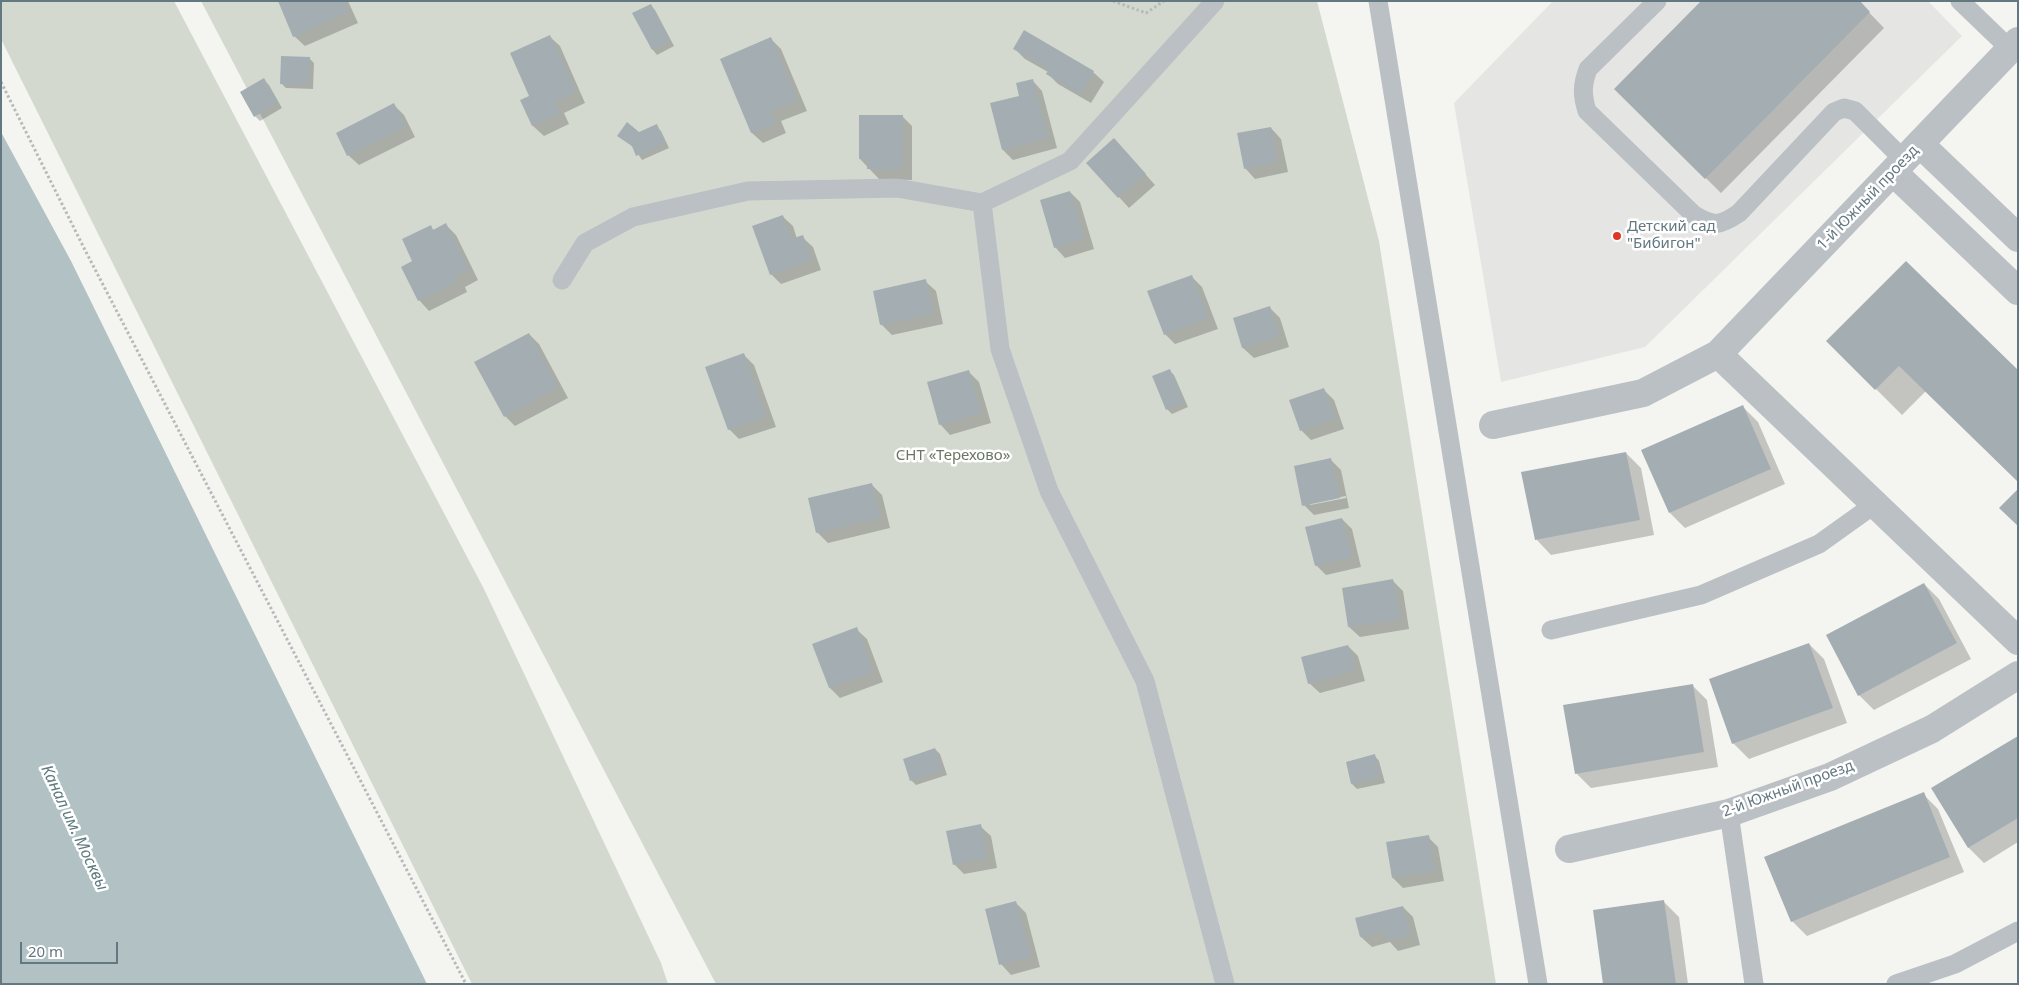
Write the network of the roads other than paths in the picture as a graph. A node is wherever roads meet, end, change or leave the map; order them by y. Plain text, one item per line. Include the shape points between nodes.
1 (1215, 1) edge
2 (1378, 1) edge
3 (1657, 1) edge
4 (1960, 1) edge
5 (2014, 45) edge
6 (1905, 158) junction
7 (982, 203) junction
8 (2018, 238) edge
9 (562, 280) dead end
10 (2018, 291) edge
11 (1718, 354) junction
12 (1493, 425) dead end
13 (1874, 504) junction
14 (1551, 630) dead end
15 (2018, 641) edge
16 (2018, 675) edge
17 (1729, 813) junction
18 (1569, 849) dead end
19 (2018, 931) edge
20 (1225, 984) edge
21 (1538, 984) edge
22 (1754, 984) edge
23 (1896, 984) edge

1 - 7 lane via 1070,161
2 - 21 lane
3 - 6 lane via 1588,69 1582,95 1587,110 1694,215 1708,224 1732,218 1834,112 1844,108 1855,110
4 - 5 lane
5 - 6 street, 1-й Южный проезд
6 - 8 street
6 - 10 street
6 - 11 street, 1-й Южный проезд
7 - 9 lane via 897,188 748,191 633,217 585,243
7 - 20 lane via 1000,349 1049,491 1145,681
11 - 12 street, 1-й Южный проезд via 1643,393
11 - 13 street
13 - 14 lane via 1819,544 1700,595
13 - 15 street
16 - 17 street, 2-й Южный проезд via 1932,729 1830,777
17 - 18 street, 2-й Южный проезд
17 - 22 lane
19 - 23 lane via 1955,964

